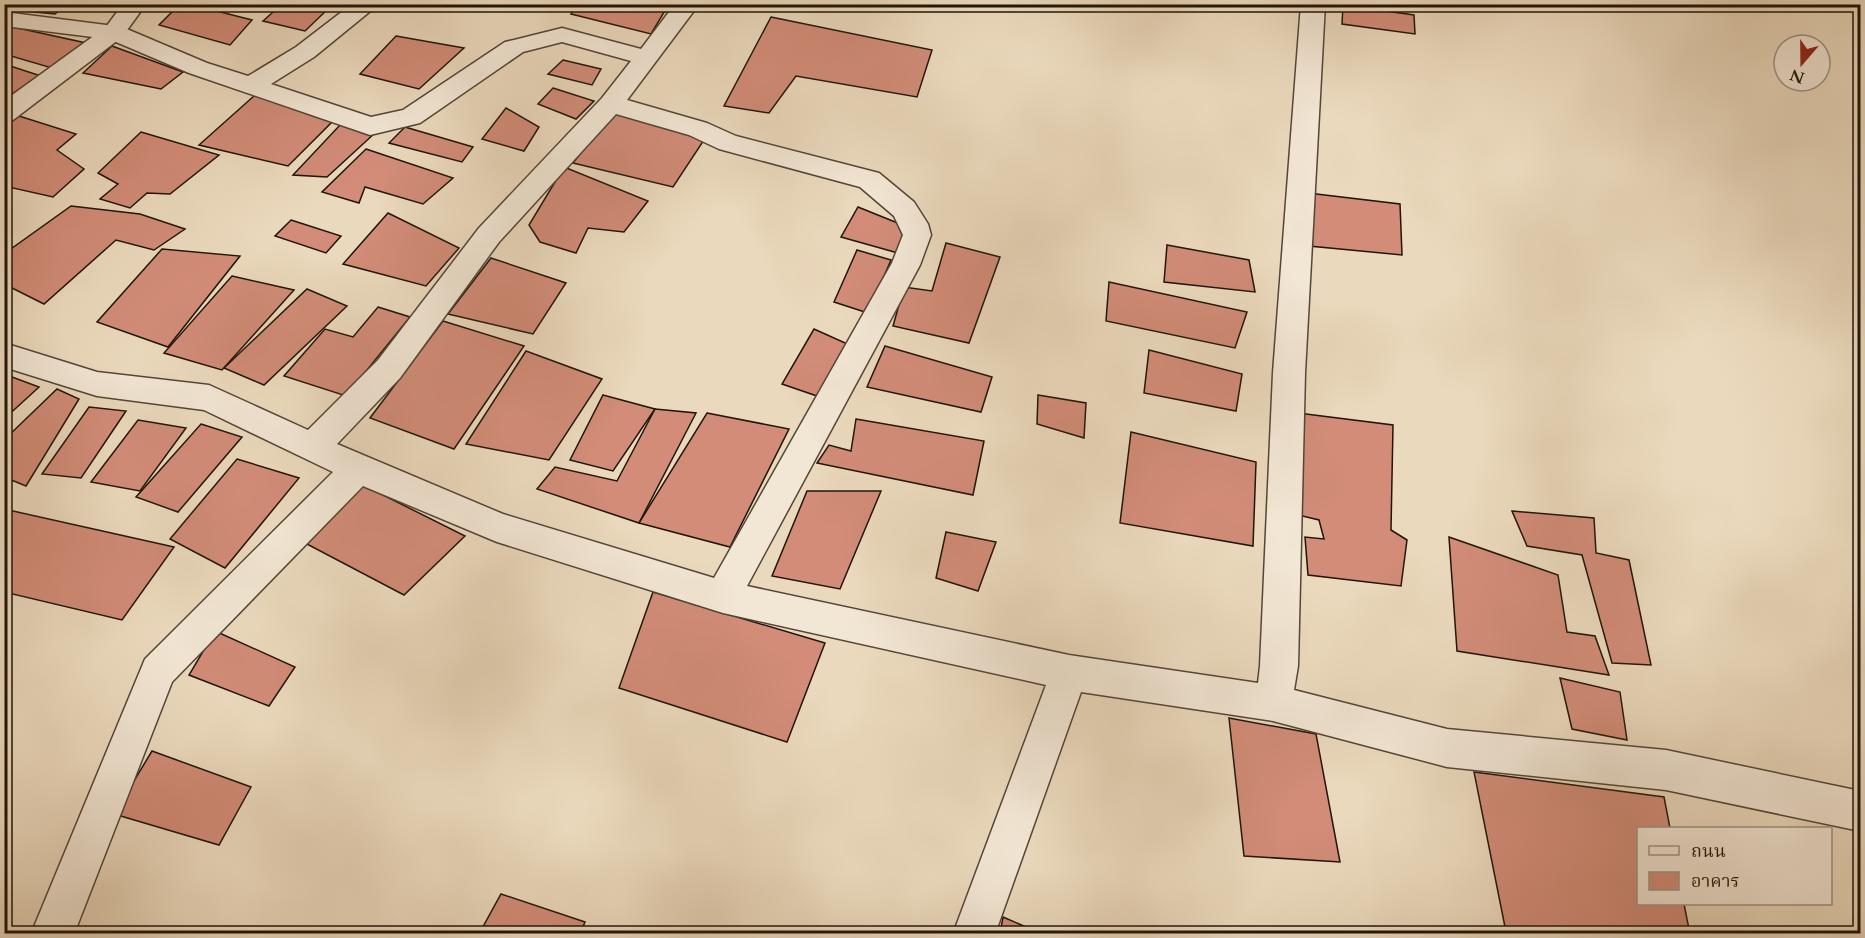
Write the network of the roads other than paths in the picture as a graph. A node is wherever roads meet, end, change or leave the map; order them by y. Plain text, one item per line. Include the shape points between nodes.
1 (135, 4) edge
2 (368, 4) edge
3 (688, 4) edge
4 (1313, 4) edge
5 (4, 19) edge
6 (114, 33) junction
7 (647, 58) junction
8 (250, 86) junction
9 (611, 104) junction
10 (4, 114) edge
11 (4, 355) edge
12 (312, 448) junction
13 (358, 470) junction
14 (723, 597) junction
15 (1069, 673) junction
16 (1273, 703) junction
17 (1860, 811) edge
18 (52, 933) edge
19 (974, 933) edge

1 - 6 street
2 - 8 street via 305,52
3 - 7 street
4 - 16 street via 1289,373 1279,666
5 - 6 street
6 - 8 street
6 - 10 street
7 - 8 street via 562,36 514,47 411,117 370,126
7 - 9 street
9 - 12 street via 489,235 389,369
9 - 14 street via 698,129 728,143 869,180 904,209 917,235 906,266
11 - 12 street via 98,384 209,398
12 - 13 street
13 - 14 street via 497,527
13 - 18 street via 158,671
14 - 15 street
15 - 16 street
15 - 19 street
16 - 17 street via 1447,748 1666,770

